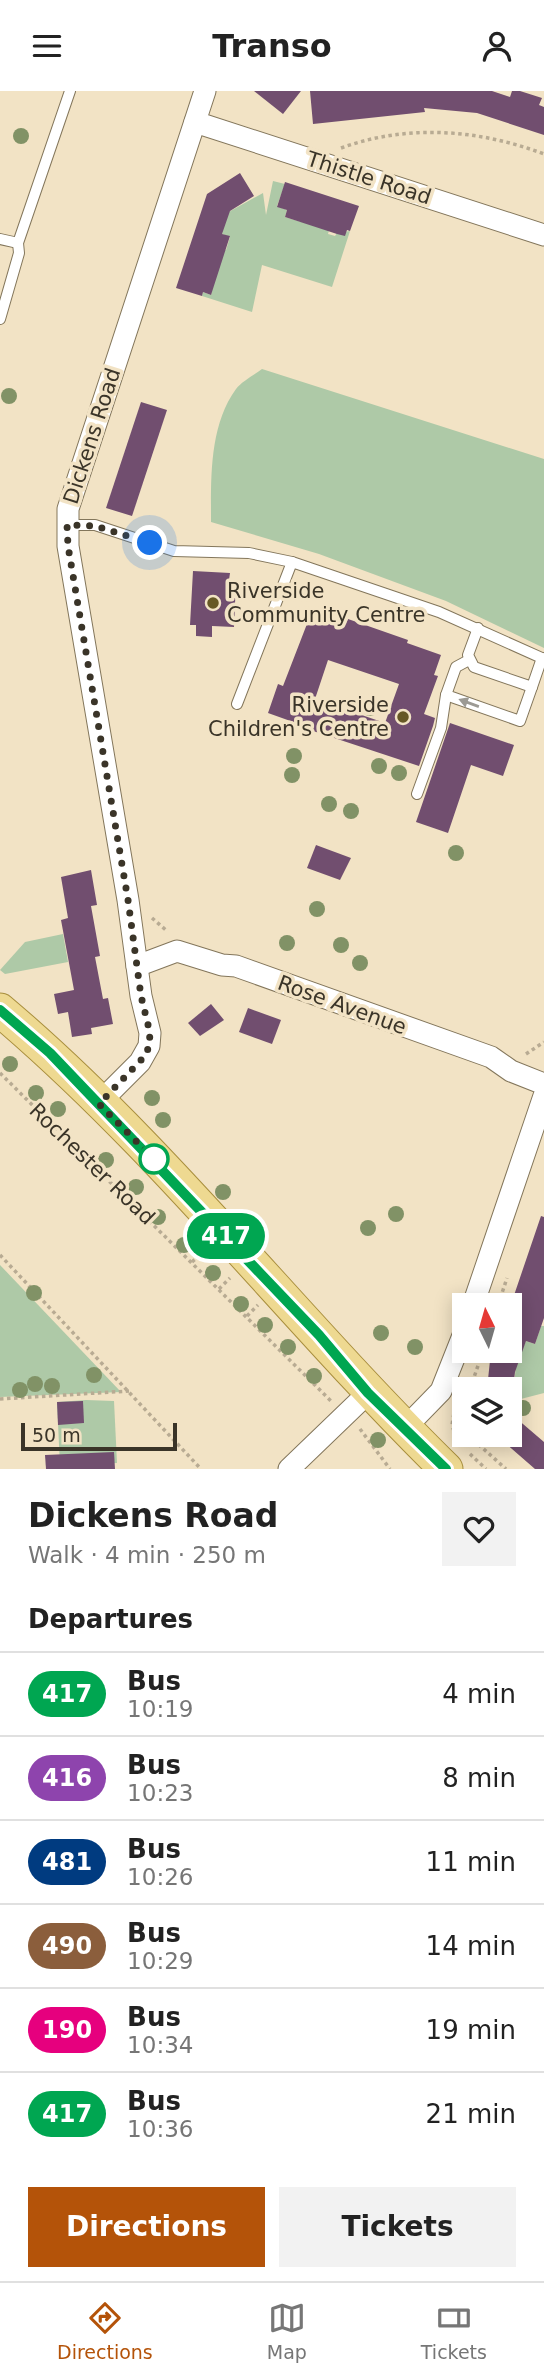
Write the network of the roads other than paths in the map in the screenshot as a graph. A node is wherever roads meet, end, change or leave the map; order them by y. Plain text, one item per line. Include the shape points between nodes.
1 (70, 91) edge
2 (205, 91) edge
3 (195, 122) junction
4 (544, 235) edge
5 (0, 239) edge
6 (18, 243) junction
7 (0, 319) edge
8 (67, 525) junction
9 (292, 562) junction
10 (478, 628) junction
11 (543, 659) edge
12 (469, 660) junction
13 (532, 687) junction
14 (446, 695) junction
15 (237, 704) dead end
16 (417, 794) dead end
17 (136, 966) junction
18 (0, 1010) edge
19 (544, 1084) edge
20 (544, 1096) edge
21 (99, 1104) junction
22 (477, 1293) edge
23 (452, 1363) edge
24 (368, 1393) junction
25 (399, 1444) junction
26 (456, 1453) edge
27 (289, 1469) edge

1 - 6 lane
2 - 3 street, Dickens Road
3 - 4 street, Thistle Road
3 - 8 street, Dickens Road via 71,496
5 - 6 lane
6 - 7 lane
8 - 9 lane via 95,526 177,552 249,553
8 - 17 street, Dickens Road
9 - 10 lane
9 - 15 lane
10 - 11 lane
10 - 12 lane
11 - 13 lane
12 - 13 lane via 474,667
12 - 14 lane via 456,667
13 -> 14 lane via 520,722
14 - 16 lane via 441,728
17 - 19 street, Rose Avenue via 177,951 236,966 491,1057 514,1073
17 - 21 street, Dickens Road via 150,1028 149,1047
18 - 21 main road
20 - 22 street
21 - 24 main road via 319,1335
23 - 25 street via 441,1391
24 - 25 main road
24 - 27 street
25 - 26 main road

